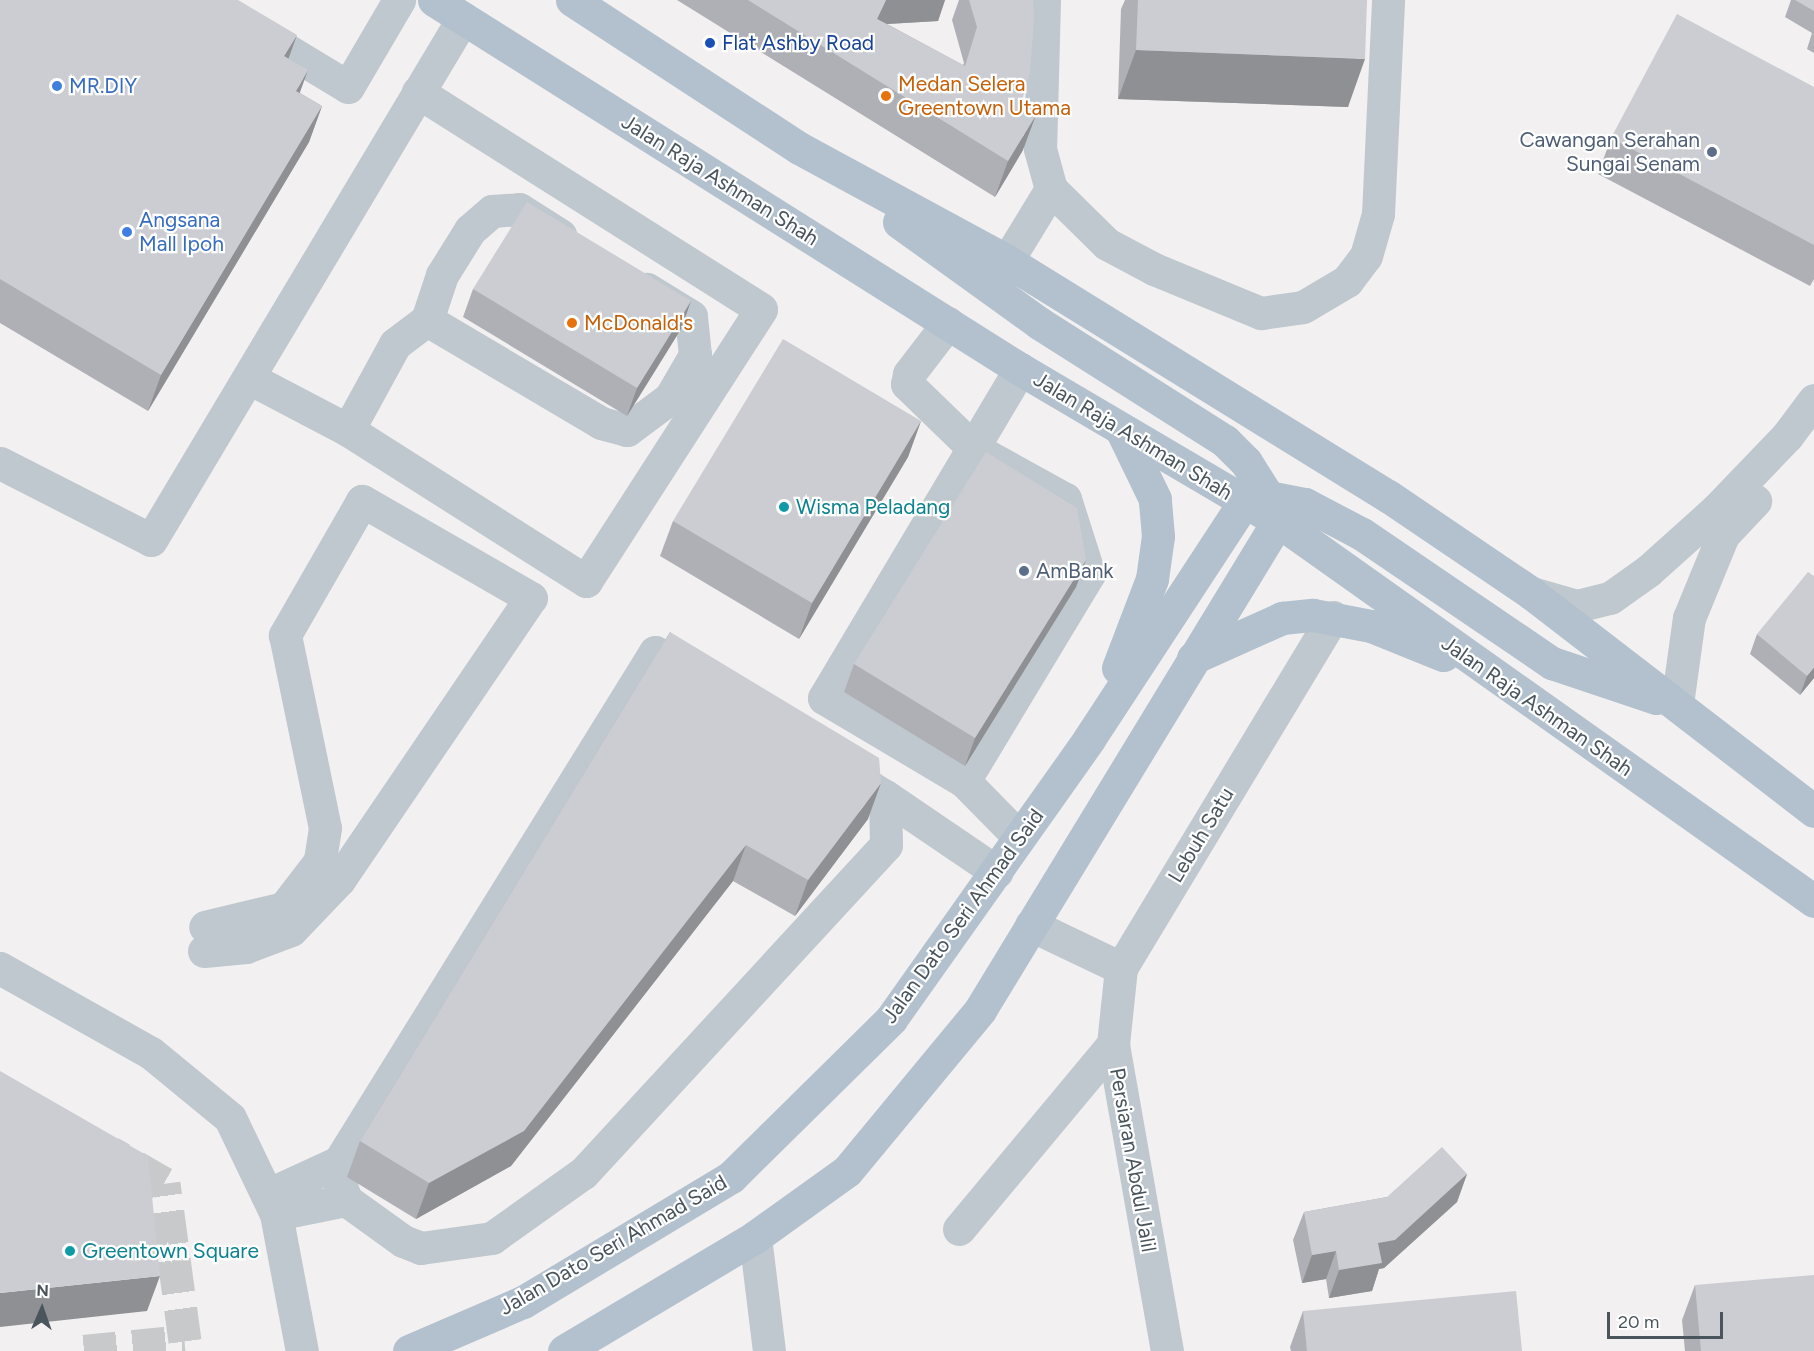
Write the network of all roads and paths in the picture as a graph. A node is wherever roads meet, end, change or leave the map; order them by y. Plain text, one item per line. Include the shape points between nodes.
1 (204, 0) edge
2 (399, 0) edge
3 (434, 0) edge
4 (572, 0) edge
5 (1044, 0) edge
6 (1388, 0) edge
7 (463, 18) junction
8 (418, 92) junction
9 (799, 148) junction
10 (566, 187) junction
11 (1051, 189) junction
12 (590, 253) edge
13 (1007, 261) junction
14 (620, 272) edge
15 (691, 316) junction
16 (427, 320) junction
17 (948, 323) junction
18 (1020, 369) junction
19 (249, 378) junction
20 (1814, 400) edge
21 (1120, 428) junction
22 (348, 430) junction
23 (1814, 433) edge
24 (973, 448) junction
25 (0, 463) edge
26 (1263, 507) junction
27 (1531, 593) junction
28 (1333, 617) junction
29 (1192, 658) junction
30 (1490, 674) junction
31 (1677, 704) junction
32 (1089, 739) junction
33 (964, 781) junction
34 (885, 796) junction
35 (1814, 811) edge
36 (1018, 836) junction
37 (997, 872) junction
38 (1814, 901) edge
39 (1031, 925) junction
40 (205, 939) joint
41 (0, 968) edge
42 (1121, 968) junction
43 (1113, 1044) junction
44 (339, 1162) junction
45 (346, 1200) junction
46 (271, 1204) junction
47 (959, 1229) dead end
48 (755, 1237) junction
49 (302, 1351) edge
50 (409, 1351) edge
51 (564, 1351) edge
52 (769, 1351) edge
53 (1167, 1351) edge

1 - 2 street via 348,87
3 - 7 main road, Jalan Raja Ashman Shah
4 - 9 main road
5 - 11 street via 1040,149
6 - 11 street via 1378,214 1366,256 1347,281 1303,306 1261,313 1154,269 1107,244
7 - 8 street
7 - 17 main road, Jalan Raja Ashman Shah
8 - 10 street
8 - 19 street
9 - 13 main road
9 - 26 main road via 1039,323 1225,441 1246,462
10 - 15 street via 587,215 675,283
10 - 22 street via 761,309 586,581
11 - 13 street
12 - 16 street via 519,209 492,211 470,230 442,274
13 - 27 main road via 1308,445
14 - 15 street
15 - 16 street via 695,355 670,398 627,430 601,423
16 - 22 street via 395,344
17 - 18 main road, Jalan Raja Ashman Shah
17 - 24 street via 909,374 907,384
18 - 21 main road, Jalan Raja Ashman Shah
18 - 24 street
19 - 22 street
19 - 25 street via 151,540
20 - 27 street via 1787,436 1717,509 1648,571 1610,598 1577,606
21 - 26 main road, Jalan Raja Ashman Shah
21 - 32 main road via 1155,499 1158,536 1152,579
23 - 31 street via 1723,535 1689,618
24 - 33 street via 1065,499 1089,574
24 - 33 street via 824,698
26 - 29 main road
26 - 30 main road, Jalan Raja Ashman Shah
26 - 31 main road via 1305,504 1362,534 1552,663
26 - 32 main road, Jalan Dato Seri Ahmad Said
27 - 31 main road
28 - 29 main road via 1282,618
28 - 30 main road via 1371,626
28 - 42 street, Lebuh Satu
29 - 39 main road
30 - 38 main road, Jalan Raja Ashman Shah
31 - 35 main road
32 - 36 main road, Jalan Dato Seri Ahmad Said
33 - 36 street
34 - 37 street
34 - 44 street via 655,652
34 - 45 street via 886,845 583,1173 492,1238 444,1247 420,1248 403,1241
36 - 37 main road, Jalan Dato Seri Ahmad Said
37 - 50 main road, Jalan Dato Seri Ahmad Said via 891,1019 731,1177 523,1302
39 - 42 street
39 - 48 main road via 980,1010 847,1171
40 - 40 street via 284,908 320,861 325,828 285,636 362,501 531,598 339,880 291,930 246,947
41 - 46 street via 151,1053 230,1118
42 - 43 street, Persiaran Abdul Jalil
43 - 47 street
43 - 53 street, Persiaran Abdul Jalil
44 - 45 street via 338,1178
44 - 46 street
45 - 46 street
46 - 49 street
48 - 51 main road
48 - 52 street

